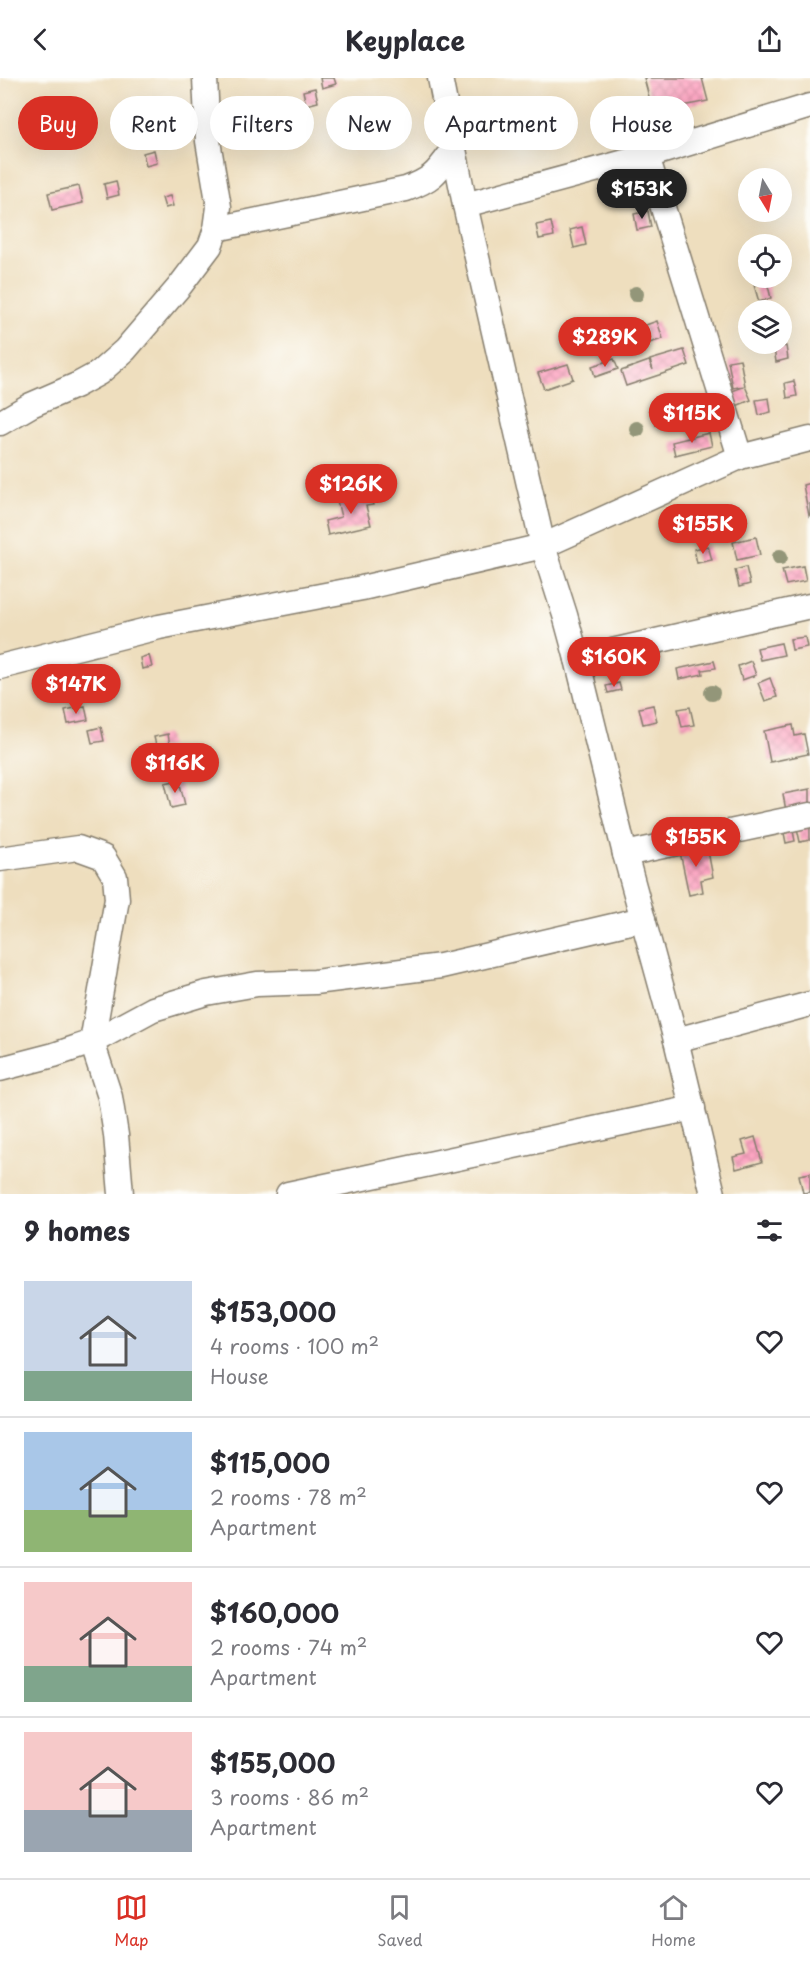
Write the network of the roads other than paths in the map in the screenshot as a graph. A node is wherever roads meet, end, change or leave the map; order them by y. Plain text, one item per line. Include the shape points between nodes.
1 (205, 78) edge
2 (440, 78) edge
3 (444, 96) edge
4 (810, 106) edge
5 (453, 150) edge
6 (454, 150) edge
7 (647, 156) junction
8 (465, 205) junction
9 (216, 229) junction
10 (0, 423) edge
11 (810, 440) edge
12 (740, 457) junction
13 (543, 546) junction
14 (810, 606) edge
15 (577, 659) junction
16 (0, 667) edge
17 (810, 815) edge
18 (625, 854) junction
19 (0, 859) edge
20 (643, 919) junction
21 (810, 1004) edge
22 (676, 1040) junction
23 (92, 1042) junction
24 (0, 1069) edge
25 (693, 1108) junction
26 (121, 1194) edge
27 (288, 1194) edge
28 (712, 1194) edge

1 - 9 street via 208,141 219,207
2 - 3 street
4 - 7 street
5 - 9 street via 436,174 406,189
6 - 8 street
7 - 8 street
7 - 12 street
8 - 13 street
9 - 10 street via 210,246 125,350 99,373
11 - 12 street
12 - 13 street
13 - 15 street
13 - 16 street via 362,588 159,627
14 - 15 street
15 - 18 street
17 - 18 street
18 - 20 street
19 - 23 street via 78,848 104,857 115,877 117,899
20 - 22 street
20 - 23 street via 441,966 315,982 257,984 206,993 153,1009
21 - 22 street
22 - 25 street
23 - 24 street
23 - 26 street via 110,1097
25 - 27 street
25 - 28 street

